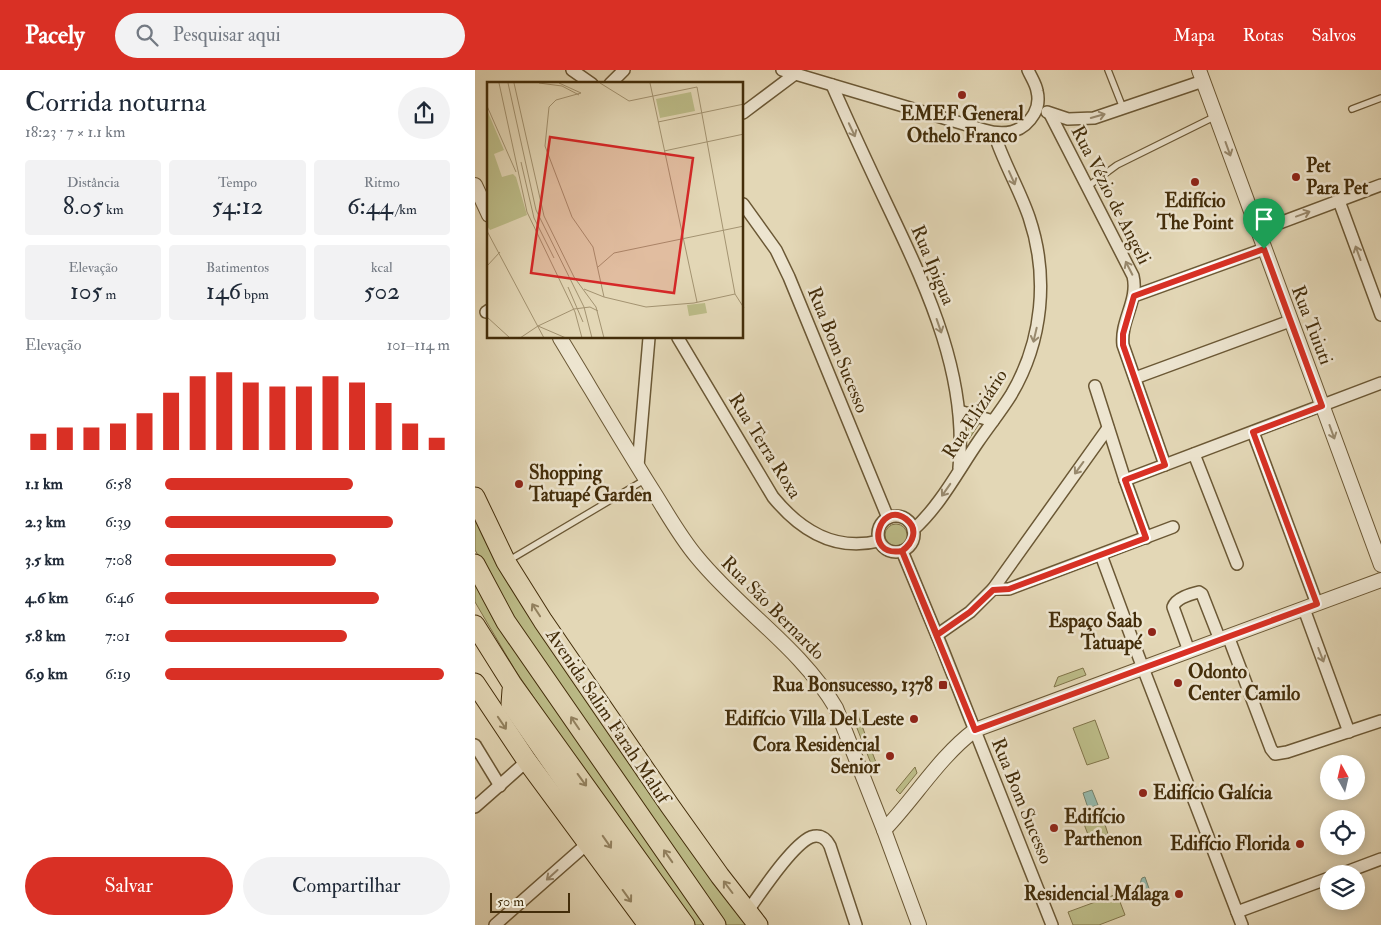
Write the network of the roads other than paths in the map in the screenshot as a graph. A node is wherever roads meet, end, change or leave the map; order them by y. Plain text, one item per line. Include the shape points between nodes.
1 (572, 70) edge
2 (624, 70) edge
3 (782, 70) edge
4 (1028, 70) edge
5 (1108, 70) edge
6 (795, 74) junction
7 (1201, 75) edge
8 (589, 82) edge
9 (612, 82) edge
10 (832, 85) junction
11 (1381, 98) edge
12 (1123, 108) junction
13 (1037, 109) junction
14 (1352, 109) dead end
15 (744, 112) edge
16 (1050, 114) junction
17 (1216, 116) junction
18 (994, 133) junction
19 (475, 185) edge
20 (1381, 185) edge
21 (1087, 187) junction
22 (1339, 201) junction
23 (744, 205) edge
24 (487, 211) edge
25 (1258, 231) junction
26 (1264, 249) junction
27 (1134, 296) junction
28 (1381, 315) edge
29 (1290, 321) junction
30 (561, 339) edge
31 (649, 339) edge
32 (679, 339) edge
33 (1135, 378) junction
34 (1381, 383) edge
35 (1095, 386) dead end
36 (1322, 406) junction
37 (959, 411) junction
38 (993, 421) junction
39 (1107, 428) junction
40 (1253, 432) junction
41 (1194, 454) junction
42 (1165, 465) junction
43 (638, 466) junction
44 (959, 470) junction
45 (646, 479) junction
46 (1125, 480) junction
47 (475, 497) edge
48 (888, 518) junction
49 (1173, 527) dead end
50 (913, 530) junction
51 (1146, 538) junction
52 (879, 541) junction
53 (902, 551) junction
54 (1101, 555) junction
55 (507, 562) junction
56 (475, 564) edge
57 (1237, 564) dead end
58 (1381, 565) edge
59 (1381, 580) edge
60 (993, 590) junction
61 (1317, 604) junction
62 (1303, 609) junction
63 (475, 625) edge
64 (937, 635) junction
65 (1224, 638) junction
66 (1189, 651) junction
67 (1143, 668) junction
68 (475, 683) edge
69 (512, 684) junction
70 (1381, 721) edge
71 (975, 730) junction
72 (1349, 732) junction
73 (475, 745) edge
74 (527, 761) junction
75 (500, 786) junction
76 (475, 807) edge
77 (884, 830) junction
78 (588, 842) junction
79 (1381, 859) edge
80 (1365, 865) edge
81 (1320, 881) edge
82 (1237, 912) junction
83 (753, 918) edge
84 (496, 925) edge
85 (648, 925) edge
86 (665, 925) edge
87 (685, 925) edge
88 (716, 925) edge
89 (856, 925) edge
90 (919, 925) edge
91 (1052, 925) edge
92 (1242, 925) edge

1 - 8 street
2 - 9 street
3 - 6 street
4 - 13 street via 1037,91
5 - 12 lane
6 - 10 street
6 - 15 street
7 - 12 street
7 - 17 street, Rua Tuiuti
10 - 18 street
10 -> 37 street, Rua Ipigua via 930,298 946,346
11 - 14 lane
16 -> 12 street via 1086,119
13 - 16 street
13 - 18 street via 1031,120 1017,130
16 - 21 street, Rua Vézio de Angeli
17 - 21 lane via 1117,165
17 -> 25 street, Rua Tuiuti
18 -> 38 street, Rua Eliziário via 1028,215 1039,260 1041,289 1038,321 1028,360
19 - 24 street
20 - 22 street
27 -> 21 street, Rua Vézio de Angeli via 1133,276
25 -> 22 street
28 -> 22 street
23 - 48 street, Rua Bom Sucesso via 776,250 789,277
25 - 26 street, Rua Tuiuti
26 - 27 street
26 - 29 street, Rua Tuiuti
27 - 33 street, Rua Vézio de Angeli via 1123,340
29 - 33 street
29 - 36 street, Rua Tuiuti
30 - 43 street, Rua São Bernardo
31 - 43 street
32 - 52 street, Rua Terra Roxa via 785,512 806,530 837,542
33 - 42 street, Rua Vézio de Angeli
34 - 36 street
35 - 39 street
36 - 40 street
36 -> 58 street, Rua Tuiuti
37 - 38 street
37 - 44 street, Rua Ipigua
38 - 44 street, Rua Eliziário
39 - 46 street
39 -> 60 street
40 - 41 street
40 - 61 street
41 - 42 street
41 - 57 street
42 - 46 street
43 - 45 street, Rua São Bernardo
44 -> 50 street, Rua Eliziário via 935,506
45 - 55 lane
45 - 77 street, Rua São Bernardo via 695,556 737,601 801,660 828,694
46 - 51 street
47 - 55 highway, Avenida Salim Farah Maluf
48 - 50 street via 902,517
48 - 52 street via 879,527
49 - 51 street
50 - 53 street via 909,546
51 - 54 street
52 - 53 street via 889,551
53 - 64 street, Rua Bom Sucesso
54 - 60 street via 1009,589
54 - 67 street
83 -> 55 highway, Avenida Salim Farah Maluf via 669,806 543,621
88 -> 56 highway, Avenida Salim Farah Maluf via 506,622
59 - 61 street
60 - 64 street via 970,612
61 - 62 street
62 - 65 street
62 -> 72 street
63 - 69 highway
64 - 71 street, Rua Bom Sucesso
65 - 66 street
65 - 66 street via 1202,594 1195,593 1176,601 1173,607
65 - 72 street via 1275,754
66 - 67 street
67 - 71 street
67 - 82 street
68 -> 74 highway
69 -> 86 highway via 511,704
69 -> 87 highway
70 - 72 street
71 - 77 street via 947,756
71 - 91 street, Rua Bom Sucesso
73 - 75 street
74 - 75 street
74 - 78 highway
75 - 76 street
77 - 90 street, Rua São Bernardo
78 -> 84 street
78 -> 85 highway
79 - 80 street
81 - 82 street
82 - 92 street
83 - 89 street via 777,870 811,837 820,836 830,846

